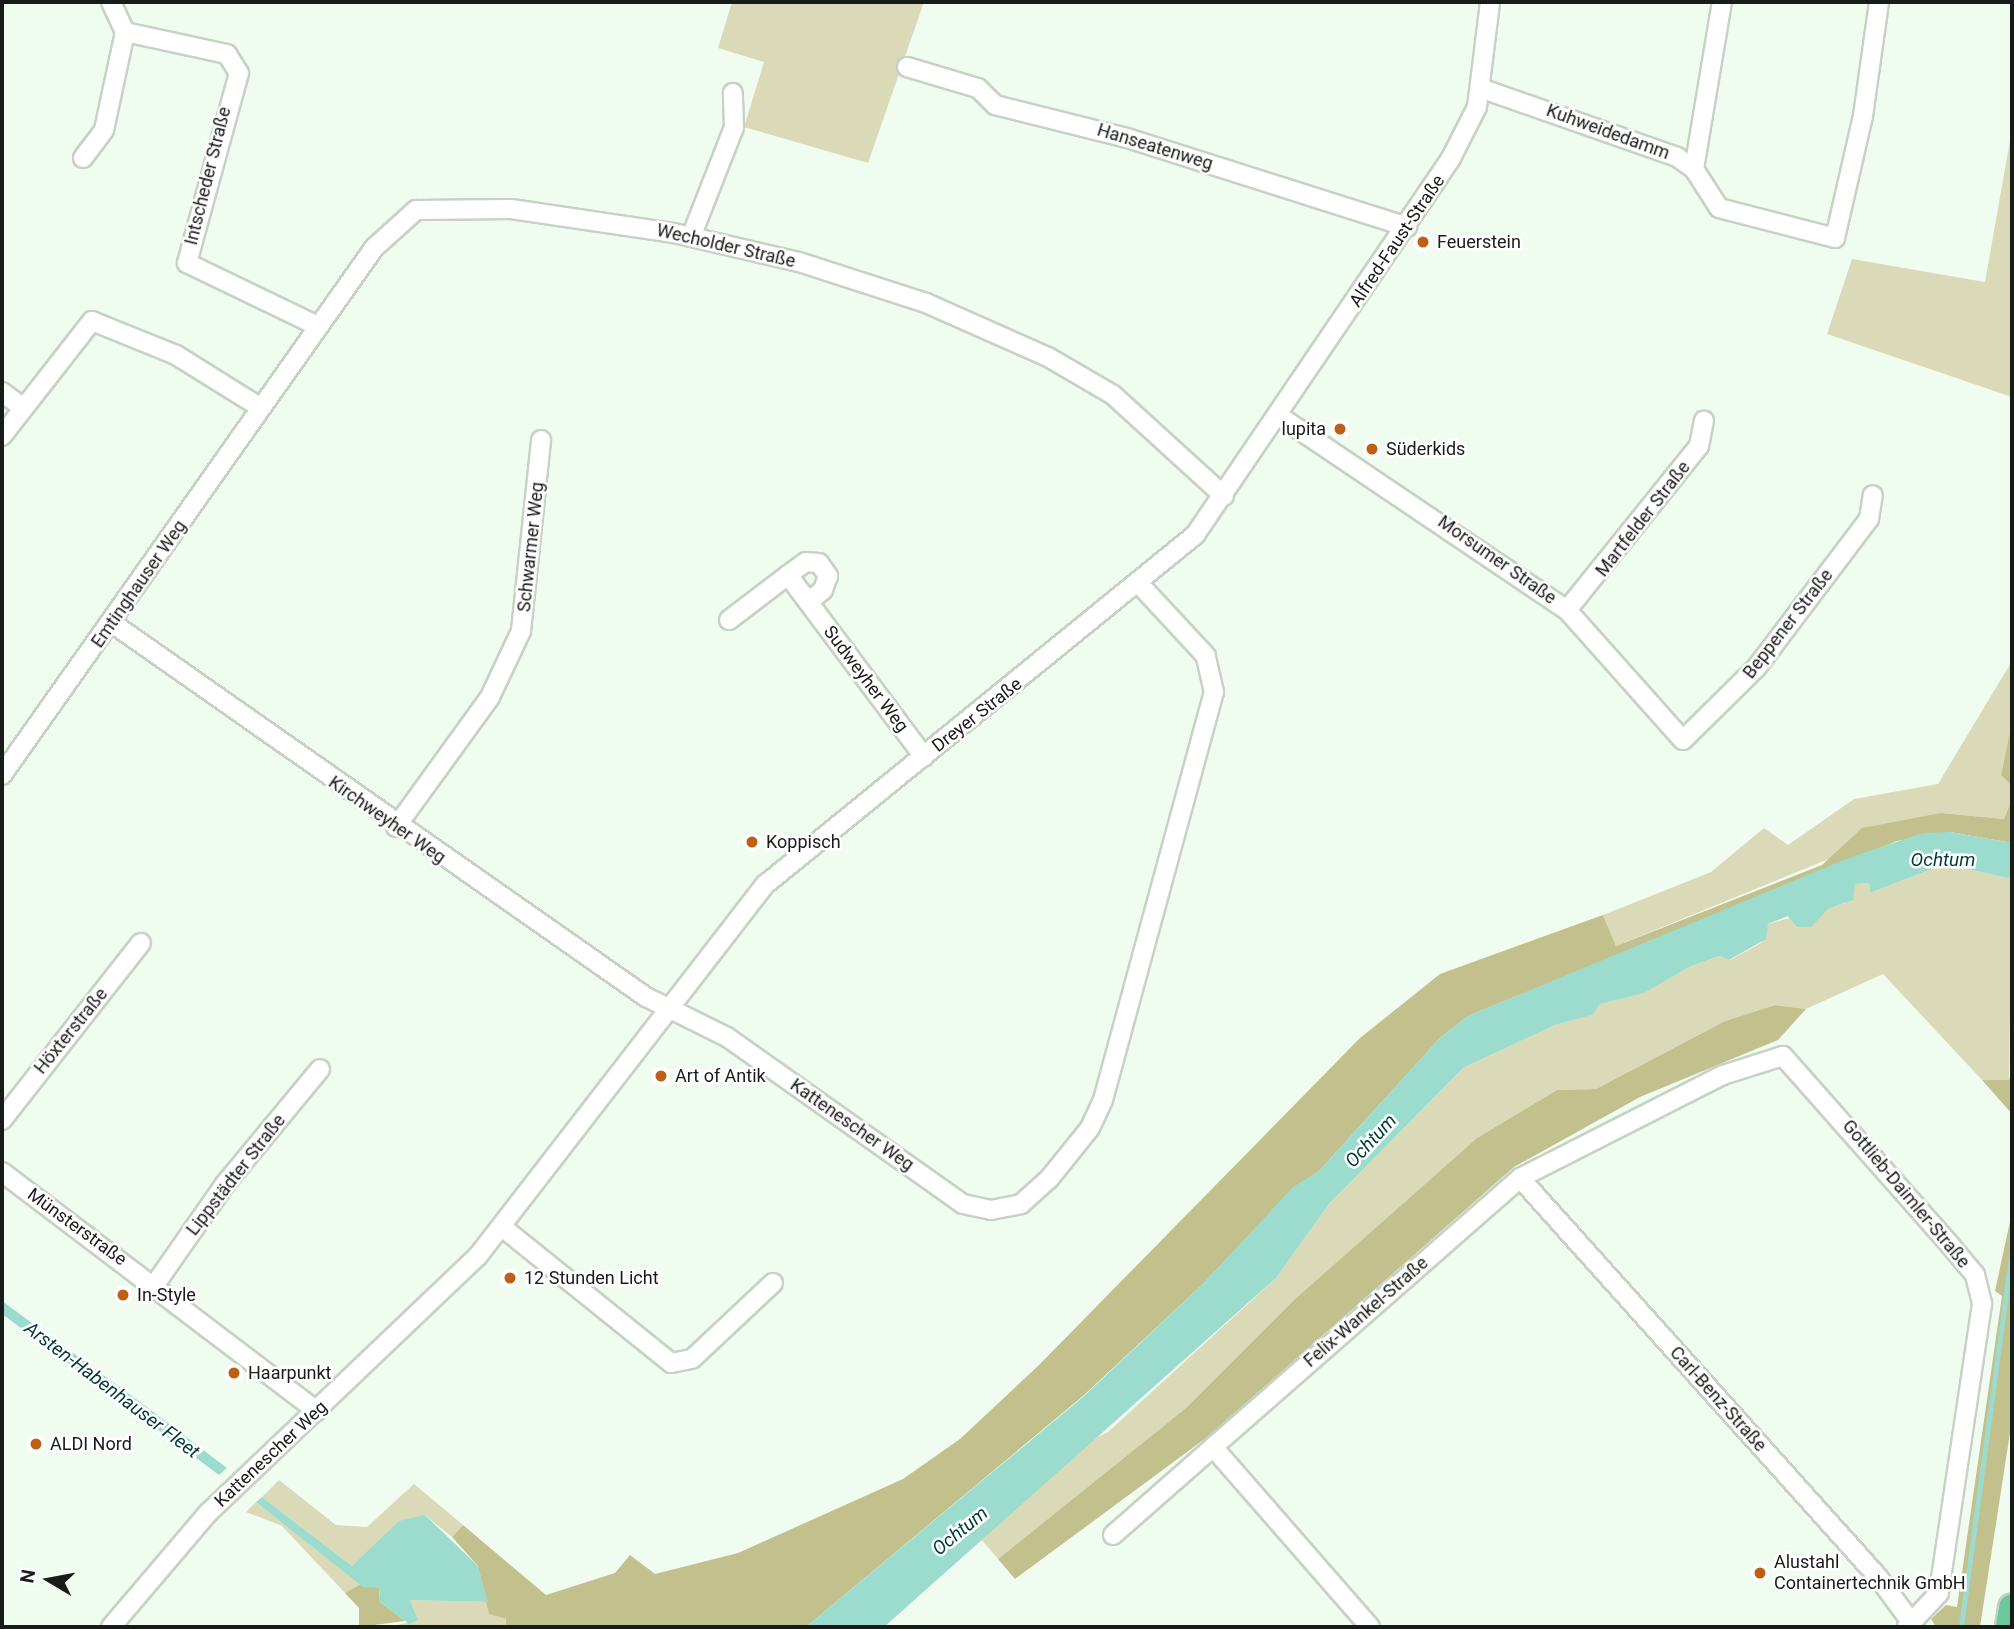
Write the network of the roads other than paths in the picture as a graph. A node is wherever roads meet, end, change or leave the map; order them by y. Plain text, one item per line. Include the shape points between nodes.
1 (111, 2) edge
2 (1479, 2) edge
3 (1490, 2) edge
4 (1722, 2) edge
5 (1879, 2) edge
6 (125, 33) junction
7 (1484, 52) junction
8 (906, 66) dead end
9 (1480, 88) junction
10 (733, 93) dead end
11 (83, 158) dead end
12 (1694, 169) junction
13 (1407, 227) junction
14 (691, 237) junction
15 (318, 326) junction
16 (2, 392) edge
17 (22, 407) junction
18 (261, 408) junction
19 (1279, 416) junction
20 (1704, 420) dead end
21 (2, 436) edge
22 (541, 440) dead end
23 (1873, 495) dead end
24 (1224, 496) junction
25 (788, 575) junction
26 (1140, 585) junction
27 (808, 602) junction
28 (1567, 610) junction
29 (729, 620) dead end
30 (112, 623) junction
31 (1683, 740) joint
32 (924, 757) junction
33 (2, 775) edge
34 (396, 827) junction
35 (141, 943) dead end
36 (667, 1007) junction
37 (320, 1069) dead end
38 (2, 1120) edge
39 (1520, 1178) junction
40 (5, 1182) edge
41 (502, 1227) junction
42 (156, 1283) junction
43 (772, 1283) dead end
44 (317, 1411) junction
45 (1213, 1447) junction
46 (1113, 1535) dead end
47 (2012, 1607) edge
48 (1909, 1625) edge
49 (111, 1627) edge
50 (1370, 1627) edge
51 (2009, 1627) edge

1 - 6 street
2 - 7 street, Alfred-Faust-Straße
3 - 7 street, Alfred-Faust-Straße
4 - 12 street
5 - 12 street via 1863,116 1835,238 1719,208
6 - 11 street via 104,130
6 - 15 street, Intscheder Straße via 227,54 239,73 187,262
7 - 9 street, Alfred-Faust-Straße
8 - 13 street, Hanseatenweg via 978,88 995,104 1127,138
9 - 12 street, Kuhweidedamm via 1616,132
9 - 13 street, Alfred-Faust-Straße via 1451,158
10 - 14 street via 734,127
13 - 19 street, Alfred-Faust-Straße
14 - 15 street, Wecholder Straße via 511,209 416,210 392,227
14 - 24 street, Wecholder Straße via 866,282 1048,357 1143,418
15 - 18 street, Wecholder Straße
16 - 17 street
17 - 18 street via 36,398 92,321 176,355
17 - 21 street
18 - 30 street, Emtinghauser Weg
19 - 24 street, Dreyer Straße
19 - 28 street, Morsumer Straße
20 - 28 street, Martfelder Straße via 1699,446
22 - 34 street, Schwarmer Weg via 521,631 490,697
23 - 31 street, Beppener Straße via 1869,519 1757,667
24 - 26 street, Dreyer Straße via 1195,535
25 - 27 street, Sudweyher Weg
25 - 27 street via 806,562 818,563 828,576 823,590
25 - 29 street
26 - 32 street, Dreyer Straße
26 - 36 street, Kattenescher Weg via 1206,656 1214,692 1103,1100 1084,1137 1032,1196 998,1209 963,1204 727,1037
27 - 32 street, Sudweyher Weg
28 - 31 street, Morsumer Straße
30 - 33 street, Emtinghauser Weg
30 - 34 street, Kirchweyher Weg
32 - 36 street, Dreyer Straße via 769,881
34 - 36 street, Kirchweyher Weg
35 - 38 street, Höxterstraße
36 - 41 street, Kattenescher Weg
37 - 42 street, Lippstädter Straße via 225,1184
39 - 45 street, Felix-Wankel-Straße
39 - 48 street, Carl-Benz-Straße via 1878,1577
39 - 48 street, Gottlieb-Daimler-Straße via 1596,1135 1768,1057 1783,1056 1823,1097 1975,1275 1982,1304 1939,1593
40 - 42 street, Münsterstraße
41 - 43 street via 671,1363 692,1360
41 - 44 street, Kattenescher Weg via 442,1296
42 - 44 street, Münsterstraße
44 - 49 street, Kattenescher Weg via 183,1538
45 - 46 street, Felix-Wankel-Straße
45 - 50 street
47 - 51 highway

